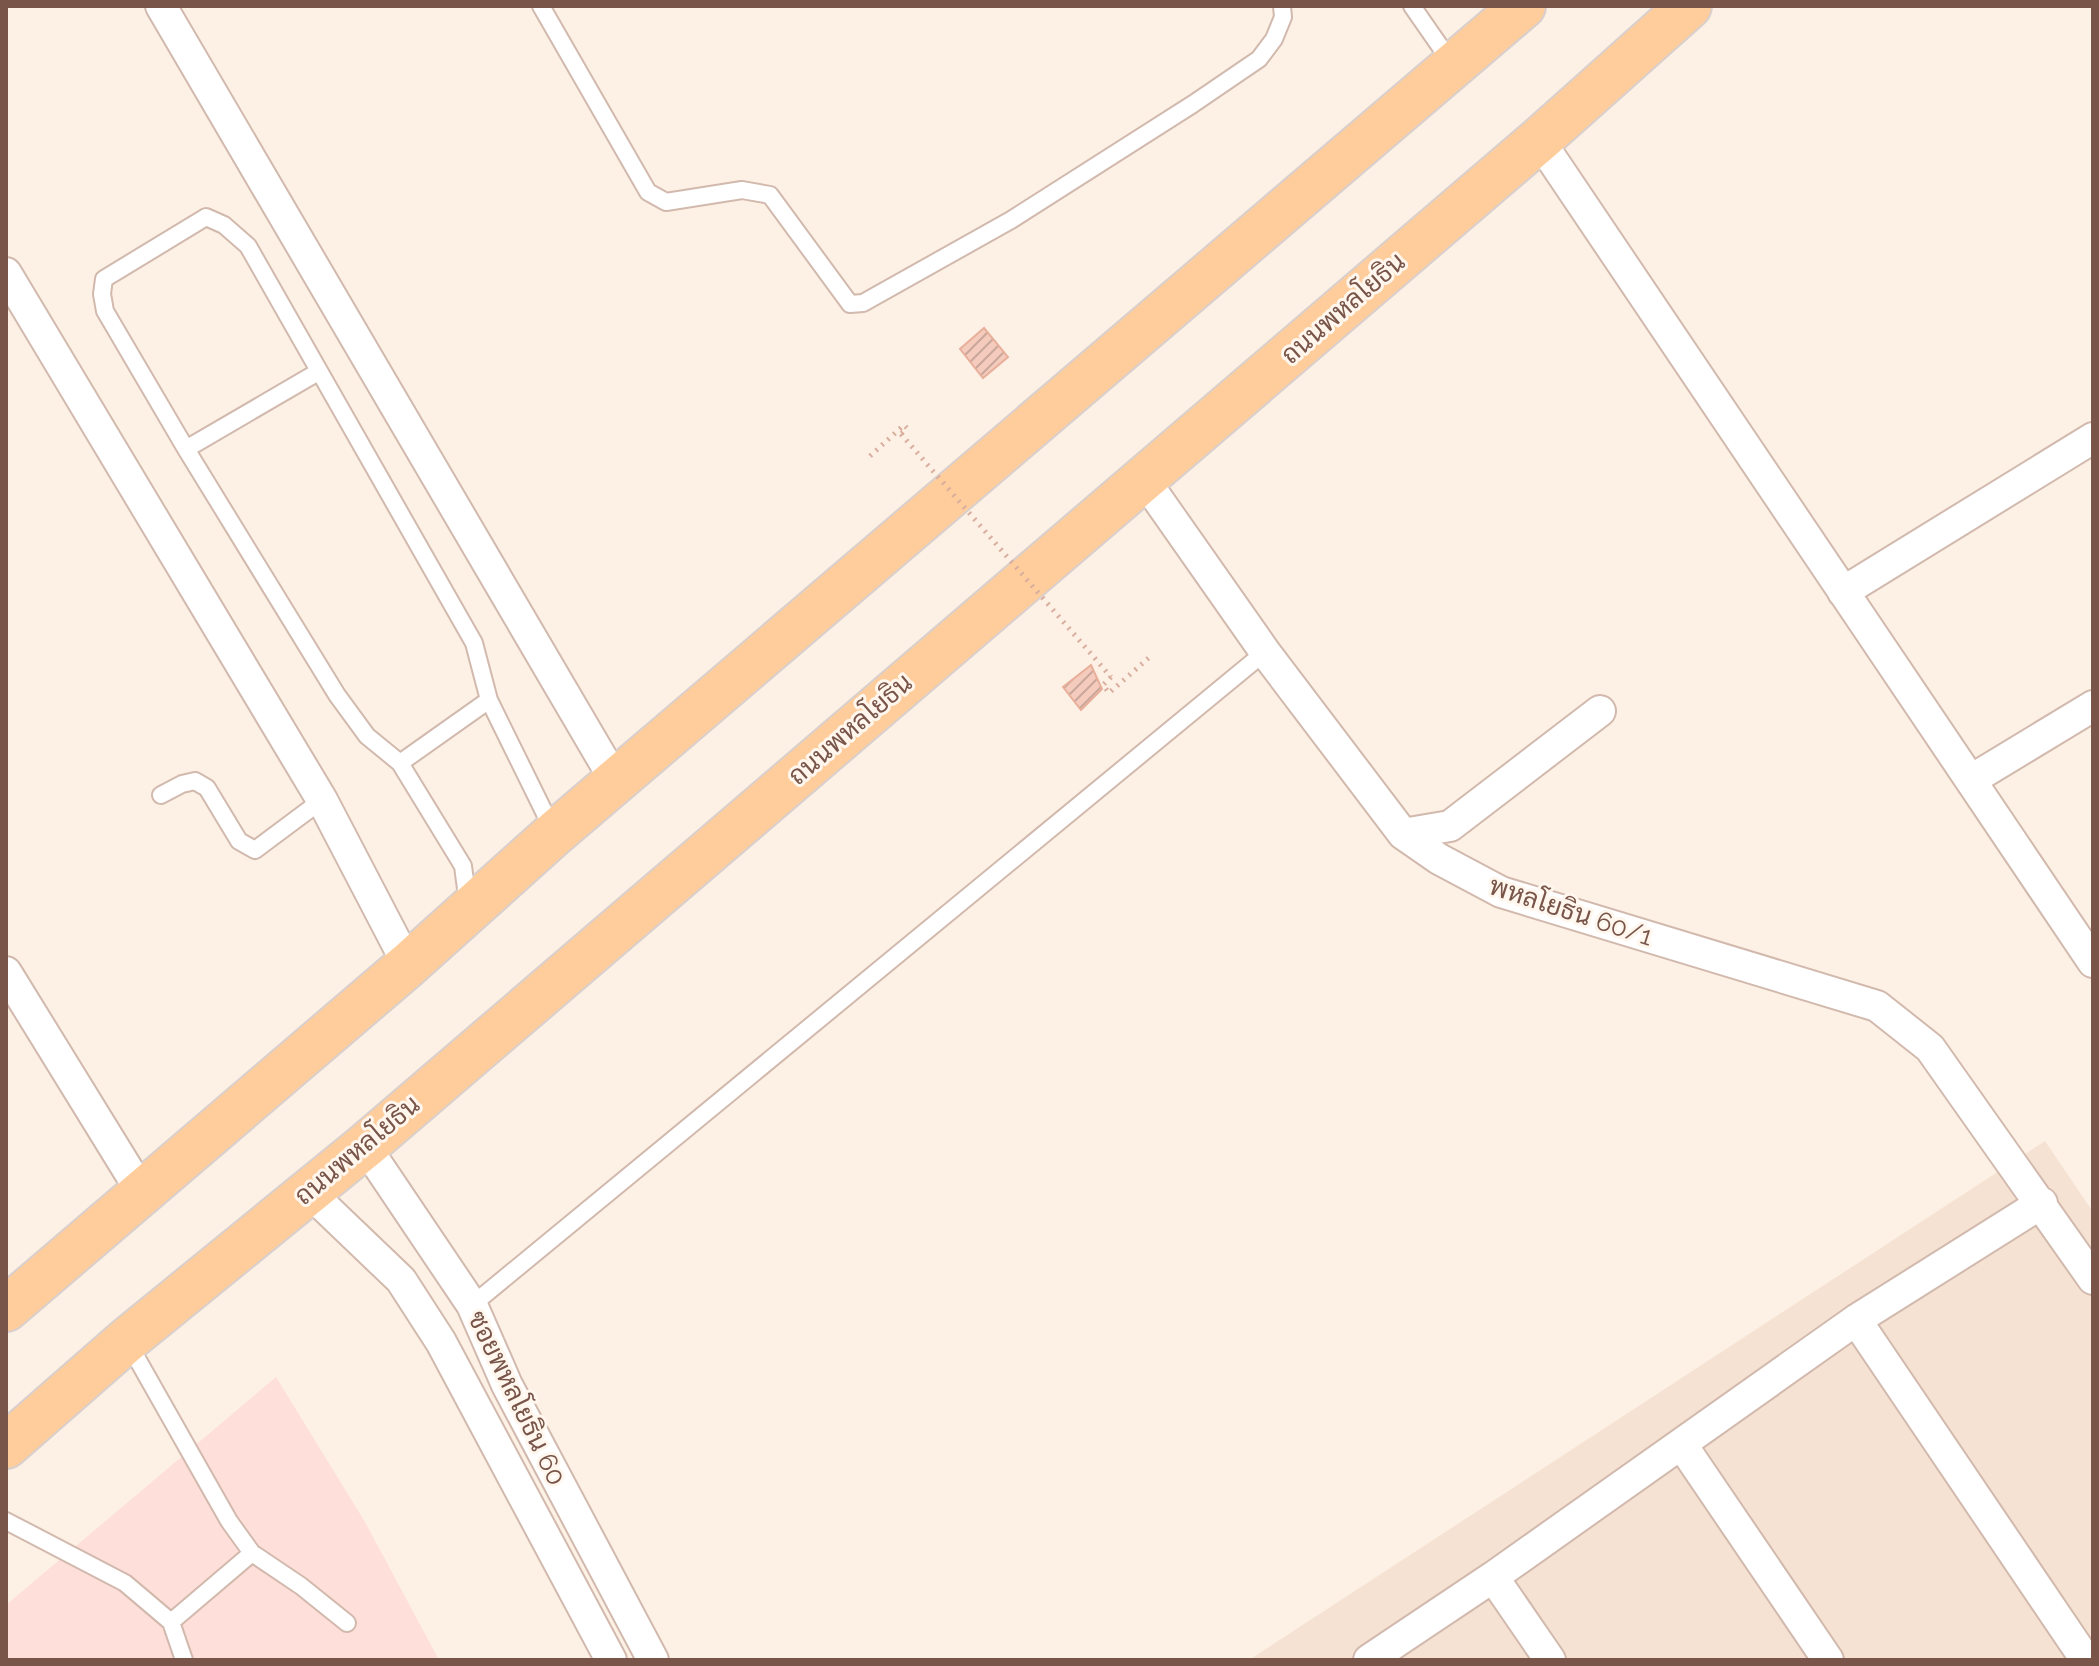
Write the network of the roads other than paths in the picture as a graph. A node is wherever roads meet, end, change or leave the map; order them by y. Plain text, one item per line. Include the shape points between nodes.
1 (161, 6) edge
2 (541, 6) edge
3 (1282, 6) edge
4 (1412, 6) edge
5 (1523, 6) edge
6 (1689, 6) edge
7 (1454, 66) junction
8 (1539, 140) junction
9 (6, 273) edge
10 (318, 372) junction
11 (2093, 438) edge
12 (186, 449) junction
13 (1143, 478) junction
14 (1843, 592) junction
15 (1265, 652) junction
16 (489, 700) junction
17 (2093, 706) edge
18 (1600, 711) dead end
19 (400, 763) junction
20 (1971, 780) junction
21 (616, 782) junction
22 (161, 795) dead end
23 (322, 800) junction
24 (555, 833) junction
25 (1403, 834) junction
26 (469, 909) junction
27 (2093, 962) edge
28 (408, 965) junction
29 (6, 972) edge
30 (365, 1146) junction
31 (141, 1191) junction
32 (308, 1191) junction
33 (2042, 1203) junction
34 (2093, 1279) edge
35 (472, 1305) junction
36 (6, 1309) edge
37 (1856, 1320) junction
38 (127, 1340) junction
39 (1682, 1445) junction
40 (6, 1446) edge
41 (6, 1521) edge
42 (252, 1553) junction
43 (1493, 1577) junction
44 (171, 1622) junction
45 (347, 1623) dead end
46 (184, 1660) edge
47 (611, 1660) edge
48 (653, 1660) edge
49 (1369, 1660) edge
50 (1550, 1660) edge
51 (1828, 1660) edge
52 (2086, 1660) edge

1 - 21 street
2 - 3 lane via 648,192 666,202 742,190 770,195 850,304 863,303 1011,220 1246,68 1274,39
4 - 7 lane
5 - 7 main road
6 - 8 main road, ถนนพหลโยธิน
7 - 21 main road
8 - 13 main road, ถนนพหลโยธิน
8 - 14 street
9 - 23 street
10 - 12 lane
10 - 12 lane via 248,246 206,217 104,279 102,294 105,311
10 - 16 lane via 474,643
11 - 14 street
12 - 19 lane via 337,695 367,736
13 - 15 street, พหลโยธิน 60/1
13 - 30 main road, ถนนพหลโยธิน
14 - 20 street
15 - 25 street, พหลโยธิน 60/1
15 - 35 lane
16 - 19 lane
16 - 24 lane
17 - 20 street
18 - 25 street via 1450,826
19 - 26 lane via 463,866
20 - 27 street
21 - 24 main road
22 - 23 lane via 195,781 207,788 239,841 255,850
23 - 28 street
24 - 26 main road
25 - 33 street, พหลโยธิน 60/1 via 1501,892 1877,1006 1930,1048
26 - 28 main road
28 - 31 main road
29 - 31 street
30 - 32 main road, ถนนพหลโยธิน
30 - 35 street, ซอยพหลโยธิน 60
31 - 36 main road
32 - 38 main road, ถนนพหลโยธิน
32 - 47 street, ซอยพหลโยธิน 60 via 401,1280 441,1342
33 - 34 street, พหลโยธิน 60/1
33 - 37 street
35 - 48 street, ซอยพหลโยธิน 60 via 507,1385
37 - 39 street
37 - 52 street
38 - 40 main road, ถนนพหลโยธิน
38 - 42 lane
39 - 43 street
39 - 51 street
41 - 44 lane via 125,1583
42 - 44 lane
42 - 45 lane
43 - 49 street
43 - 50 street
44 - 46 lane

